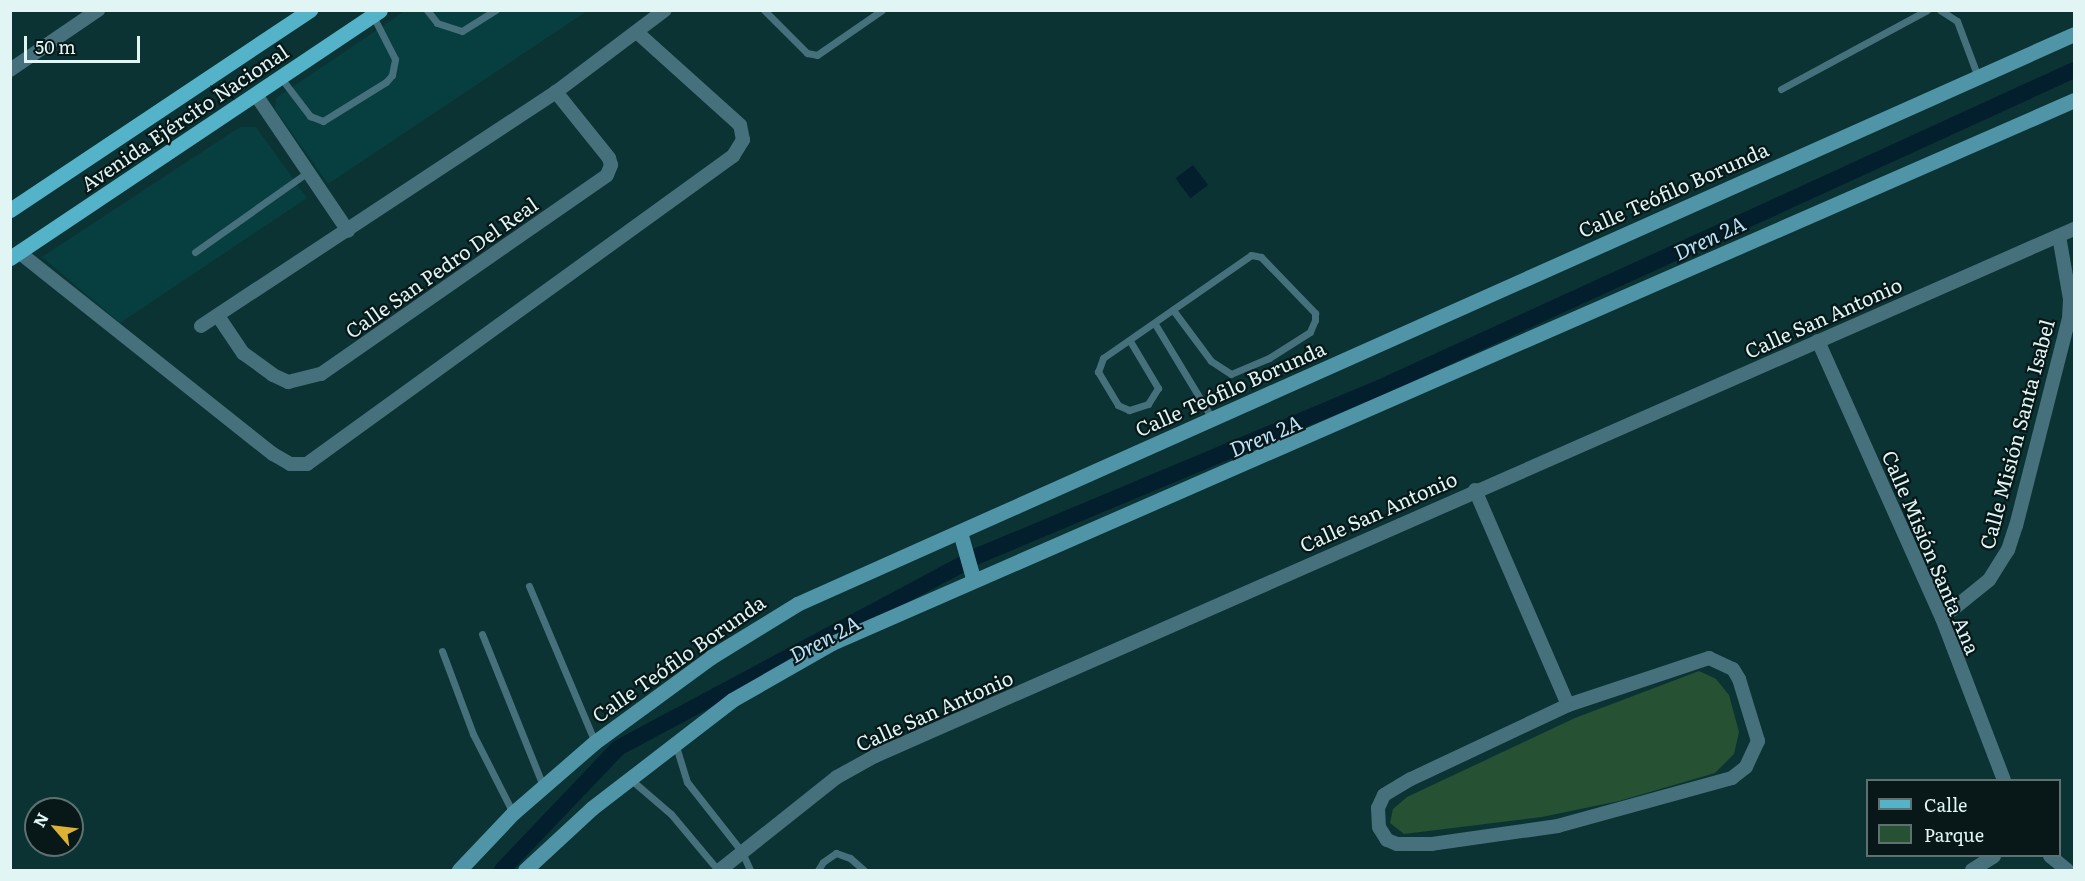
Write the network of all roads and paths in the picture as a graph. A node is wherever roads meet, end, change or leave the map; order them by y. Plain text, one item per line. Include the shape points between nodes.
1 (98, 10) edge
2 (310, 10) edge
3 (427, 10) edge
4 (496, 10) edge
5 (665, 10) edge
6 (764, 10) edge
7 (882, 10) edge
8 (1927, 10) edge
9 (1940, 10) edge
10 (377, 13) edge
11 (638, 33) junction
12 (2074, 33) edge
13 (10, 70) edge
14 (1978, 77) junction
15 (281, 78) junction
16 (1781, 89) dead end
17 (556, 92) junction
18 (256, 95) junction
19 (2074, 100) edge
20 (308, 172) junction
21 (10, 210) edge
22 (2074, 229) edge
23 (348, 231) junction
24 (2059, 236) junction
25 (195, 252) dead end
26 (15, 256) edge
27 (1173, 310) junction
28 (218, 316) junction
29 (1155, 324) junction
30 (201, 326) dead end
31 (1130, 341) junction
32 (1818, 341) junction
33 (1212, 418) junction
34 (1475, 490) junction
35 (961, 537) junction
36 (972, 574) junction
37 (530, 586) dead end
38 (1942, 618) junction
39 (482, 634) dead end
40 (442, 651) dead end
41 (1568, 705) junction
42 (595, 742) junction
43 (675, 743) junction
44 (629, 778) junction
45 (2004, 779) edge
46 (543, 786) junction
47 (513, 813) junction
48 (742, 852) junction
49 (1991, 857) edge
50 (2052, 857) edge
51 (459, 870) edge
52 (525, 870) edge
53 (719, 870) edge
54 (750, 870) edge
55 (818, 870) edge
56 (864, 870) edge
57 (1972, 870) edge
58 (2067, 870) edge

1 - 13 street
2 - 21 main road, Avenida Ejército Nacional
3 - 4 lane via 437,23 462,31
5 - 11 street
6 - 7 lane via 811,55 828,50
8 - 16 lane
9 - 14 lane via 1957,21
10 - 15 main road, Avenida Ejército Nacional
10 - 15 lane via 395,59 392,75 386,82 323,121 310,116
11 - 17 street
11 - 26 street via 740,125 743,140 733,156 307,464 290,464 273,454
12 - 14 main road, Calle Teófilo Borunda
14 - 33 main road, Calle Teófilo Borunda
15 - 18 main road, Avenida Ejército Nacional
17 - 23 street
17 - 28 street, Calle San Pedro Del Real via 609,158 612,165 607,175 321,374 288,382 273,375 243,353
18 - 20 street
18 - 26 main road, Avenida Ejército Nacional
19 - 36 main road
20 - 23 street
20 - 25 lane
22 - 24 street, Calle San Antonio
23 - 28 street
24 - 32 street, Calle San Antonio
24 - 38 street, Calle Misión Santa Isabel via 2070,300 2069,318 2013,534 2004,558 1989,580
27 - 27 lane via 1231,266 1257,255 1315,313 1315,320 1310,332 1269,358 1230,374 1211,361
27 - 29 lane
28 - 30 street
29 - 31 lane
29 - 33 lane
31 - 31 lane via 1158,388 1148,404 1129,410 1118,405 1098,366
32 - 34 street, Calle San Antonio
32 - 38 street, Calle Misión Santa Ana
33 - 35 main road, Calle Teófilo Borunda
34 - 41 street
34 - 48 street, Calle San Antonio via 875,756 837,777
35 - 36 main road
35 - 42 main road, Calle Teófilo Borunda via 847,580 769,620 664,689
36 - 43 main road via 796,662 732,700
37 - 42 lane
38 - 45 street, Calle Misión Santa Ana
39 - 46 lane
40 - 47 lane via 473,734
41 - 41 street via 1709,658 1733,669 1739,679 1758,741 1746,767 1732,778 1605,815 1432,844 1412,846 1387,840 1379,827 1378,808 1384,795
42 - 46 main road, Calle Teófilo Borunda
43 - 44 main road
43 - 48 lane via 687,782 698,800
44 - 52 main road
44 - 53 lane via 670,814
46 - 47 main road, Calle Teófilo Borunda
47 - 51 main road, Calle Teófilo Borunda
48 - 53 street, Calle San Antonio
48 - 54 lane
49 - 57 street
50 - 58 street
55 - 56 lane via 822,862 836,853

